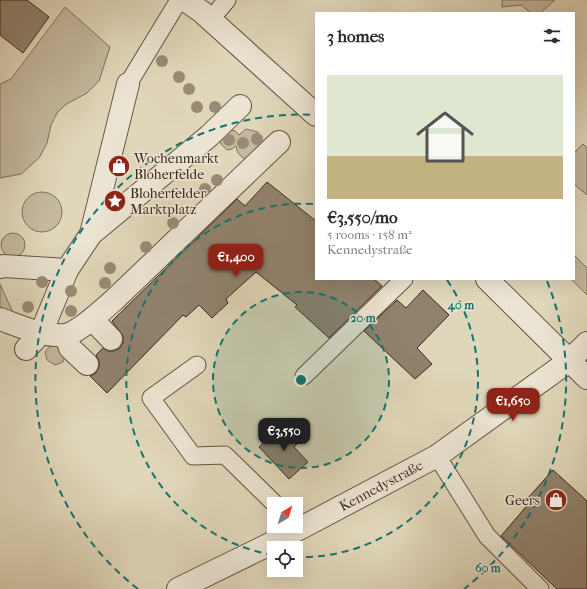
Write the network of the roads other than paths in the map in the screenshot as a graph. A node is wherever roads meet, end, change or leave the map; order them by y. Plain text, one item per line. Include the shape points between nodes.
1 (180, 0) edge
2 (185, 0) edge
3 (227, 0) edge
4 (210, 20) junction
5 (128, 84) joint
6 (240, 106) dead end
7 (315, 114) edge
8 (279, 142) dead end
9 (91, 234) junction
10 (0, 267) edge
11 (67, 270) junction
12 (403, 280) edge
13 (488, 280) edge
14 (0, 319) edge
15 (92, 319) junction
16 (41, 333) junction
17 (111, 339) dead end
18 (68, 341) junction
19 (587, 343) edge
20 (26, 349) dead end
21 (569, 361) junction
22 (197, 365) dead end
23 (82, 369) dead end
24 (304, 376) dead end
25 (587, 378) edge
26 (438, 456) junction
27 (268, 497) edge
28 (303, 524) edge
29 (286, 533) edge
30 (178, 589) edge
31 (540, 589) edge

1 - 5 lane
2 - 4 street
3 - 4 lane
4 - 7 street
5 - 9 street
6 - 9 street via 209,136
8 - 15 street
9 - 11 street
10 - 11 street
11 - 16 street
12 - 24 lane
13 - 21 street
14 - 16 street
15 - 17 street
15 - 18 street
16 - 18 street
16 - 20 street
18 - 23 street
19 - 21 street, Kennedystraße
21 - 25 street
21 - 26 street, Kennedystraße
22 - 27 lane via 151,398 193,456 225,455
26 - 28 street, Kennedystraße
26 - 31 lane via 487,536
29 - 30 street, Kennedystraße

